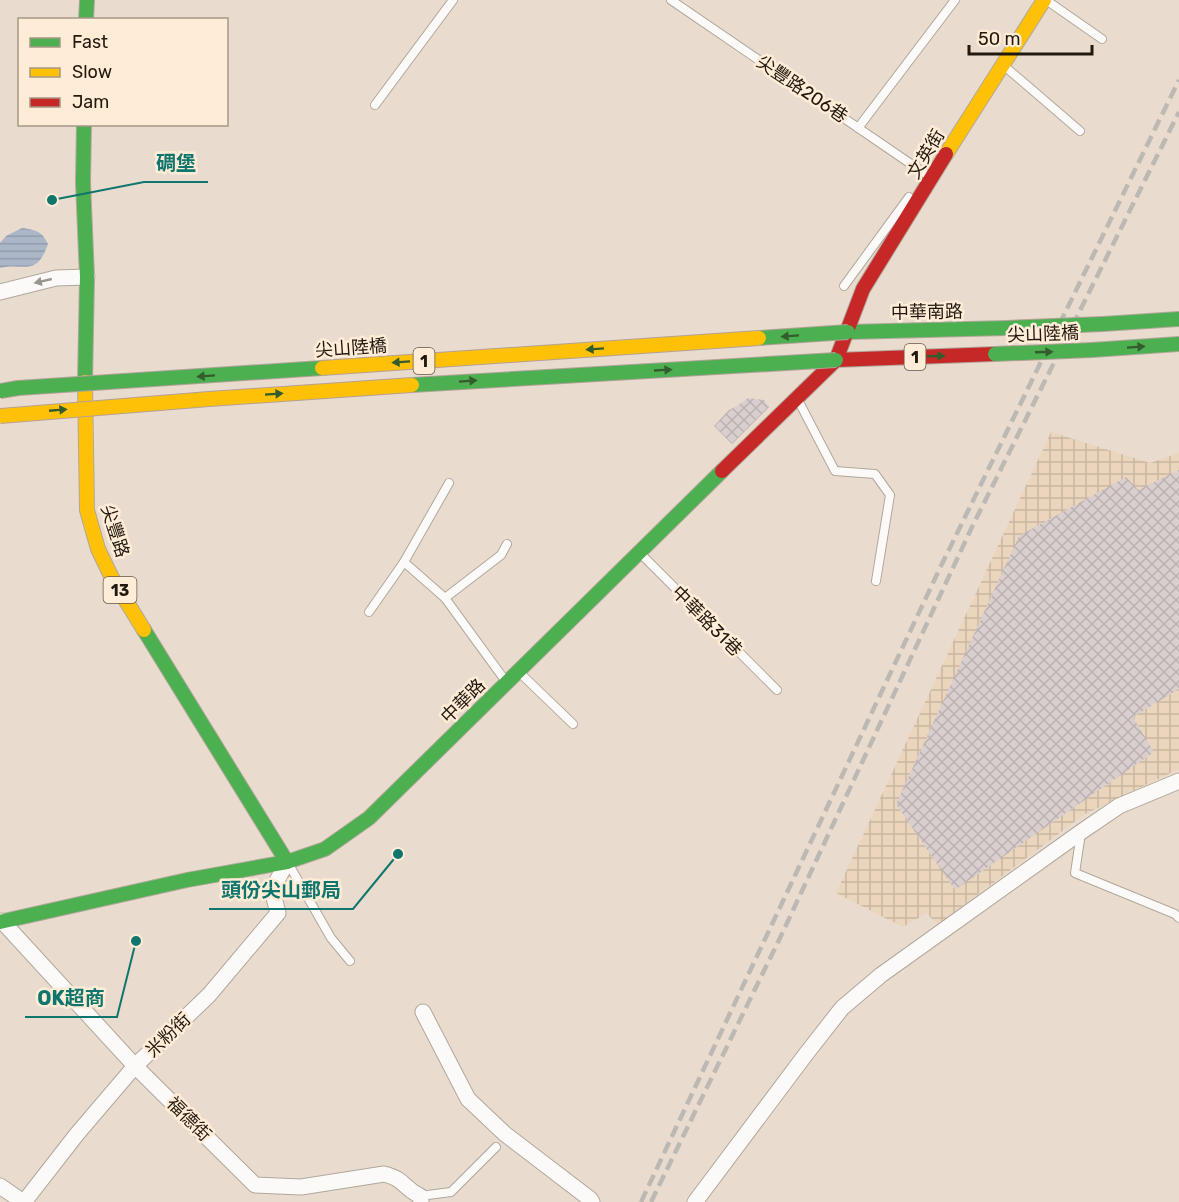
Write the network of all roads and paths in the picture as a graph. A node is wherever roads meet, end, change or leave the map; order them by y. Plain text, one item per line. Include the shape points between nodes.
1 (87, 0) edge
2 (453, 0) edge
3 (671, 0) edge
4 (955, 0) edge
5 (1045, 0) edge
6 (86, 18) edge
7 (1102, 39) dead end
8 (1002, 64) junction
9 (375, 105) dead end
10 (84, 126) edge
11 (858, 128) junction
12 (1080, 131) dead end
13 (932, 178) junction
14 (87, 277) junction
15 (844, 286) dead end
16 (0, 292) edge
17 (1179, 319) edge
18 (1007, 328) joint
19 (848, 332) junction
20 (1179, 344) edge
21 (836, 360) junction
22 (0, 391) edge
23 (796, 397) junction
24 (0, 416) edge
25 (449, 483) dead end
26 (507, 544) dead end
27 (638, 552) junction
28 (404, 562) junction
29 (876, 581) dead end
30 (445, 598) junction
31 (369, 612) dead end
32 (519, 672) junction
33 (507, 683) junction
34 (777, 690) dead end
35 (573, 724) dead end
36 (1179, 781) edge
37 (1081, 831) junction
38 (287, 861) junction
39 (1179, 918) edge
40 (1, 921) edge
41 (350, 961) dead end
42 (423, 1012) dead end
43 (135, 1066) junction
44 (496, 1147) dead end
45 (0, 1186) edge
46 (421, 1199) edge
47 (590, 1201) edge
48 (24, 1202) edge
49 (695, 1202) edge

1 - 6 main road
2 - 9 lane
3 - 11 lane, 尖豐路206巷
4 - 11 lane
5 - 7 lane
5 - 8 main road, 文英街
8 - 12 lane
8 - 13 main road, 文英街
10 - 14 main road, 尖豐路 / 13
11 - 13 lane, 尖豐路206巷
13 - 15 lane via 919,183
13 - 19 main road, 文英街 via 863,290
14 -> 16 street via 56,278
14 - 38 main road, 尖豐路 / 13 via 87,510 98,549 161,659
17 - 18 main road, 尖山陸橋 / 1, bridge
18 - 19 main road, 中華南路 / 1
19 - 21 main road, 中華路
19 -> 22 main road, 尖山陸橋 / 1, bridge
21 -> 20 main road, 尖山陸橋 / 1, bridge
21 - 23 main road, 中華路
24 -> 21 main road, 1, bridge via 127,404
23 - 27 main road, 中華路
23 - 29 lane via 835,471 875,474 890,495
25 - 28 lane
26 - 30 lane via 501,555
27 - 32 main road, 中華路
27 - 34 lane, 中華路31巷
28 - 30 lane
28 - 31 lane
30 - 33 lane
32 - 33 main road, 中華路
32 - 35 lane
33 - 38 main road, 中華路 via 369,818 325,849
36 - 37 street via 1119,806
37 - 39 lane via 1075,873
37 - 49 street via 881,975 842,1008
38 - 40 main road, 中華路
38 - 41 lane via 331,938
38 - 43 street, 米粉街 via 272,890 278,913 209,995
40 - 43 street, 福德街
42 - 47 street via 468,1099 505,1134
43 - 46 street, 福德街 via 255,1185 301,1187 384,1174 398,1177
43 - 48 street, 米粉街
44 - 46 lane via 452,1192
45 - 48 street

